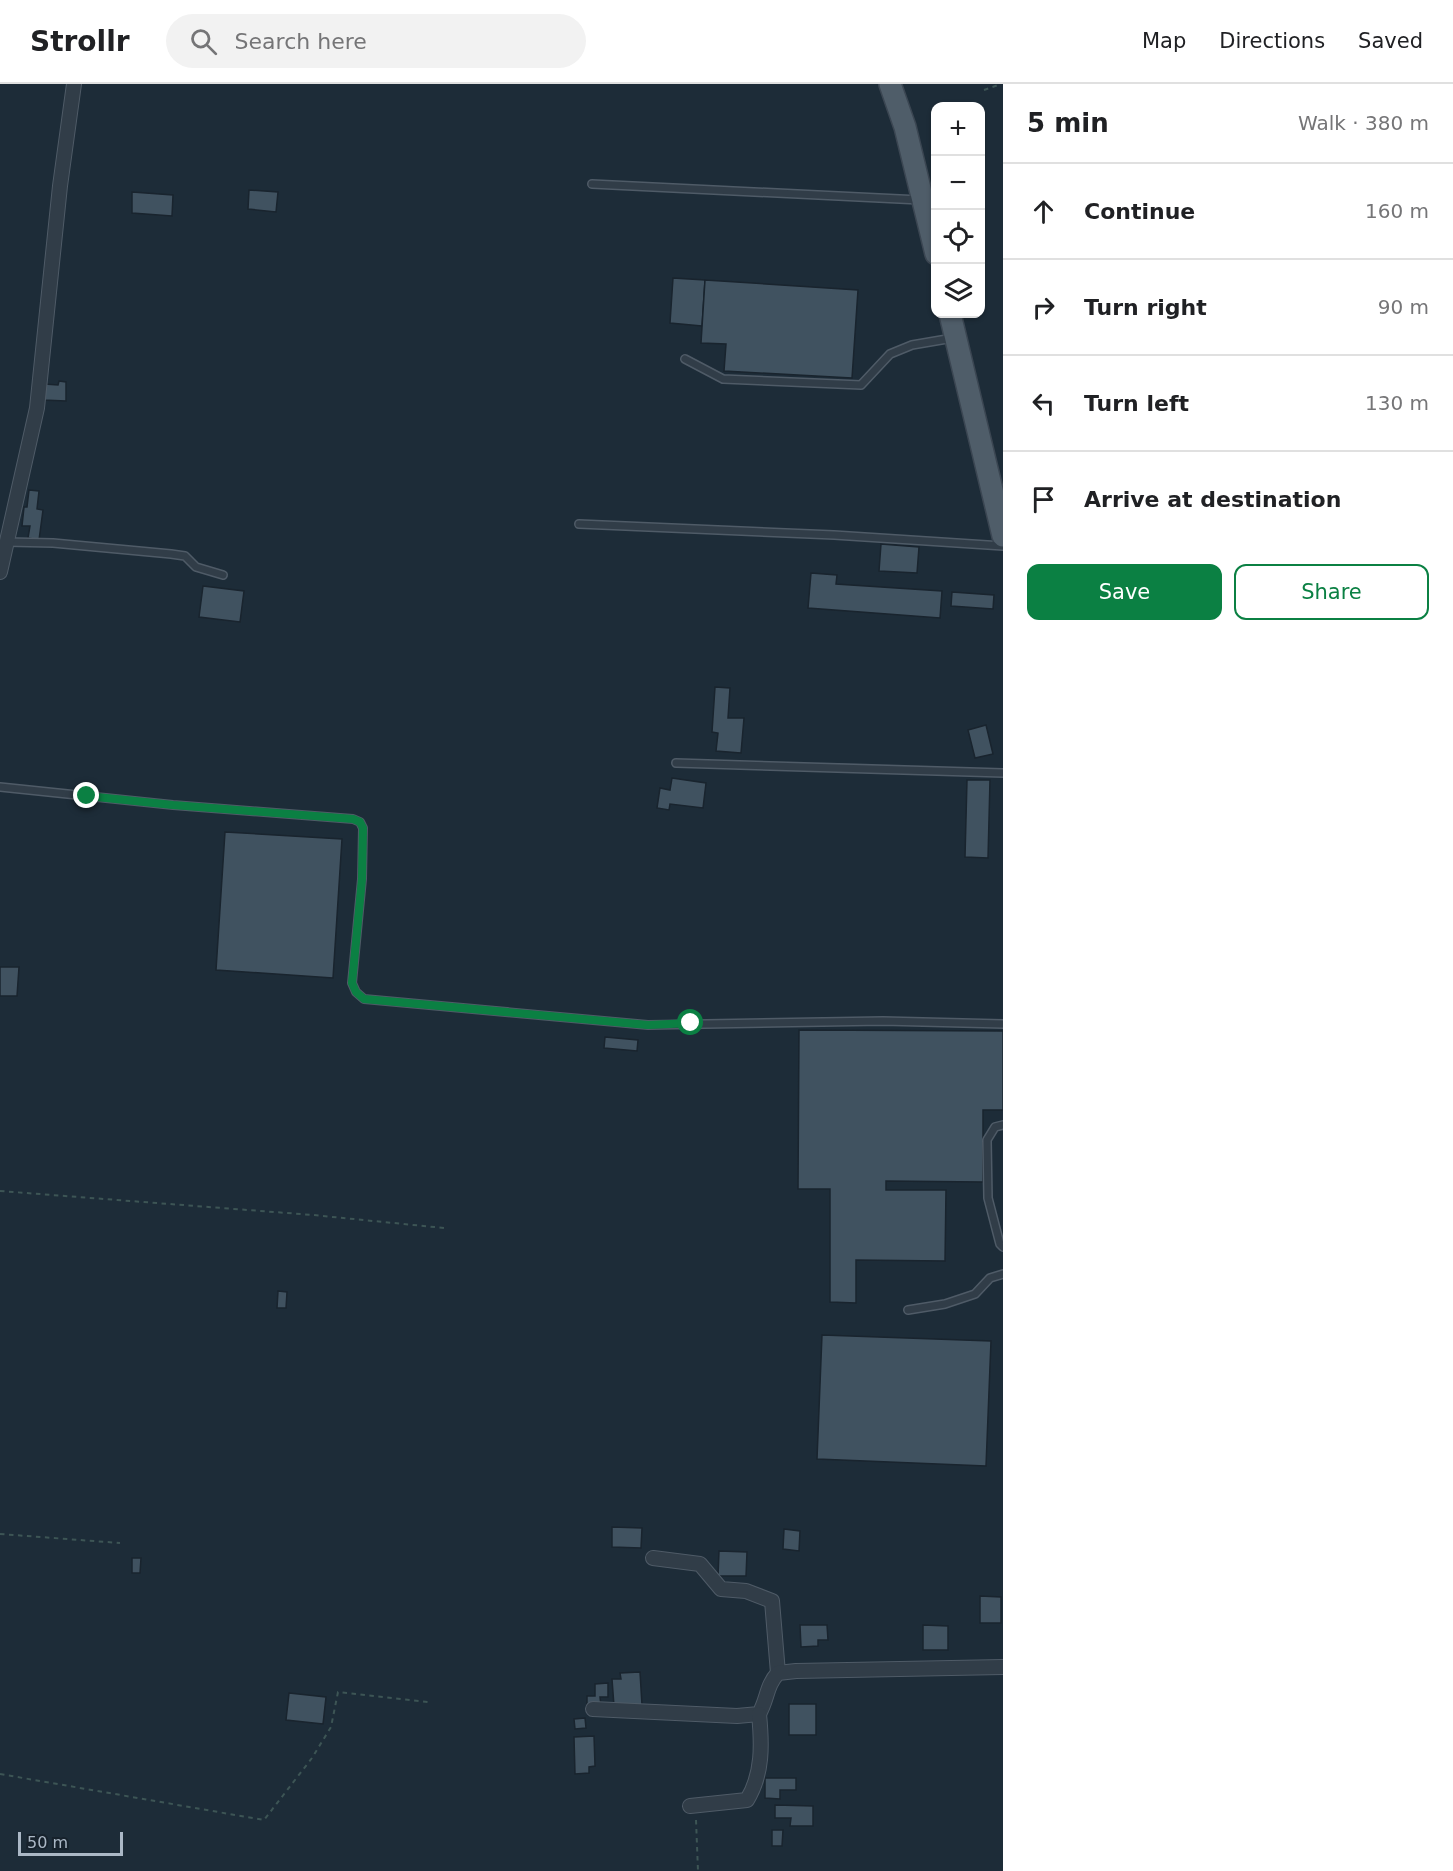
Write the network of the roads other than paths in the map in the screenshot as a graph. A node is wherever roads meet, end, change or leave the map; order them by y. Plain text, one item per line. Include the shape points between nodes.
1 (74, 84) edge
2 (890, 84) edge
3 (592, 184) dead end
4 (922, 200) junction
5 (931, 235) edge
6 (951, 318) edge
7 (956, 337) junction
8 (686, 359) dead end
9 (579, 524) dead end
10 (1003, 536) edge
11 (7, 542) junction
12 (1003, 546) edge
13 (0, 572) edge
14 (223, 575) dead end
15 (676, 763) dead end
16 (1003, 773) edge
17 (0, 787) edge
18 (1003, 1024) edge
19 (1003, 1125) edge
20 (1003, 1247) edge
21 (1003, 1274) edge
22 (908, 1310) dead end
23 (653, 1558) dead end
24 (1003, 1667) edge
25 (778, 1673) junction
26 (593, 1709) dead end
27 (759, 1714) junction
28 (694, 1805) road end

1 - 11 street via 37,408
2 - 4 main road via 905,127
3 - 4 lane
4 - 5 main road
6 - 7 main road
7 - 8 lane via 912,345 890,354 861,385 723,379
7 - 10 main road
9 - 12 lane
11 - 13 street
11 - 14 lane via 185,556 196,567
15 - 16 lane
17 - 18 lane via 360,822 362,879 352,983 364,999 648,1025 883,1021
19 - 20 lane via 995,1127 987,1140 988,1198
21 - 22 lane via 990,1278 975,1294
23 - 25 street via 700,1564 720,1589 746,1591 772,1601
24 - 25 street
25 - 27 street via 769,1683
26 - 27 street
27 - 28 street via 759,1769 747,1800

